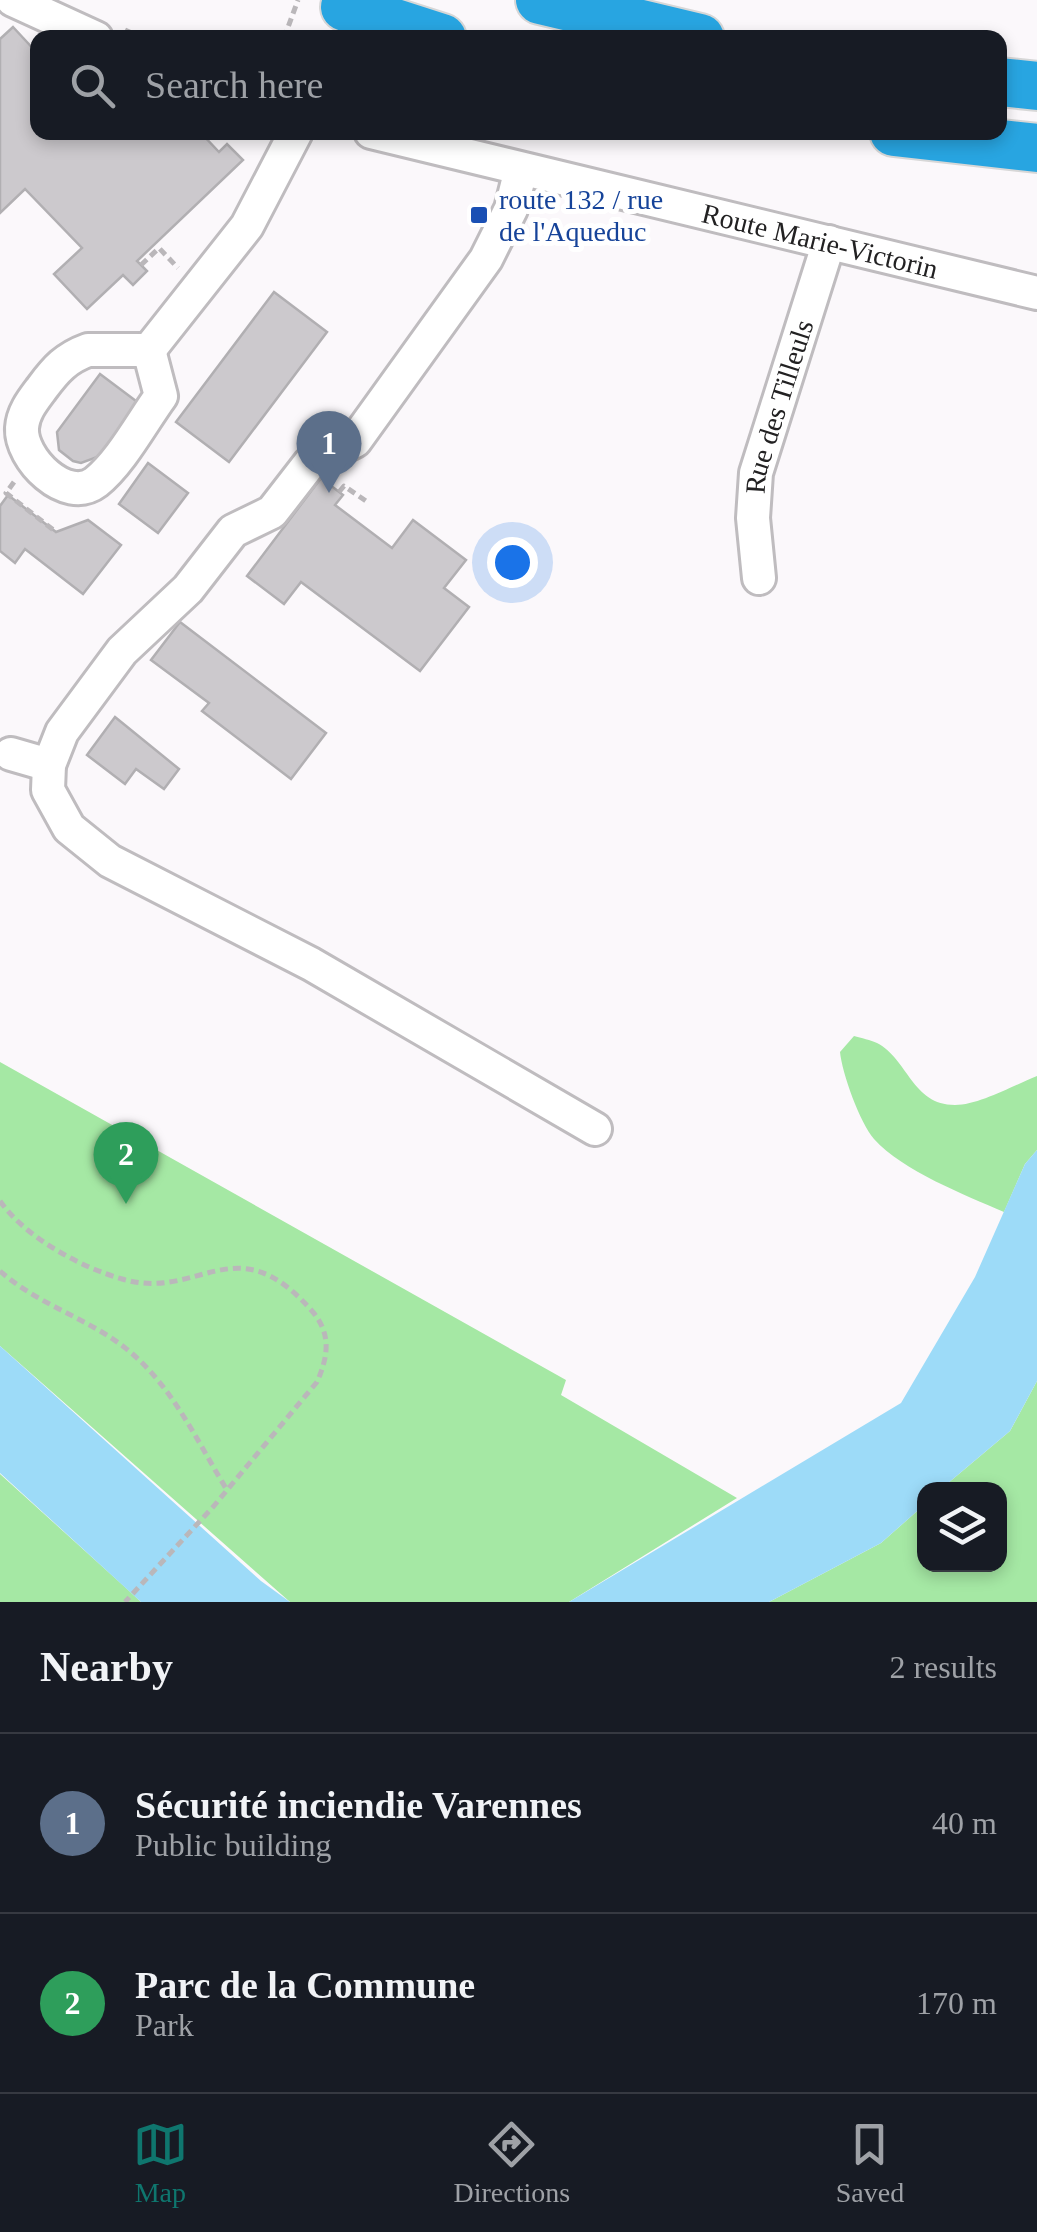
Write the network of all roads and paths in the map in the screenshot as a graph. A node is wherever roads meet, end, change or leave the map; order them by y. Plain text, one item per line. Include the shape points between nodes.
1 (13, 0) edge
2 (298, 0) edge
3 (540, 0) edge
4 (342, 15) edge
5 (79, 30) edge
6 (287, 30) edge
7 (407, 30) edge
8 (666, 30) edge
9 (1007, 83) edge
10 (1037, 86) edge
11 (286, 140) edge
12 (404, 140) edge
13 (966, 140) edge
14 (1037, 148) edge
15 (522, 169) junction
16 (829, 242) junction
17 (142, 265) dead end
18 (176, 266) dead end
19 (1037, 293) edge
20 (149, 350) junction
21 (339, 492) dead end
22 (8, 496) dead end
23 (366, 501) dead end
24 (56, 532) dead end
25 (759, 578) dead end
26 (11, 754) dead end
27 (50, 764) junction
28 (594, 1129) dead end
29 (0, 1202) edge
30 (0, 1270) edge
31 (227, 1490) junction
32 (126, 1602) edge

1 - 5 street
2 - 6 path
3 - 8 highway
4 - 7 highway
9 - 10 highway
11 - 20 street via 248,226
12 - 15 street, Route Marie-Victorin
13 - 14 highway
15 - 16 street, Route Marie-Victorin
15 - 27 street via 486,259 356,441 310,463 272,512 233,531 188,589 122,651 62,732
16 - 19 street, Route Marie-Victorin
16 - 25 street, Rue des Tilleuls via 756,472
17 - 18 path via 159,248
20 - 20 street via 88,350 67,358 30,404 24,443 62,484 76,488 97,481 161,396
21 - 23 path via 344,486
22 - 24 path
26 - 27 street
27 - 28 street via 52,805 110,860 311,964
29 - 31 path via 28,1230 122,1279 253,1269 274,1275 318,1318 327,1338 317,1382
30 - 31 path via 21,1289 123,1346 159,1380
31 - 32 path

